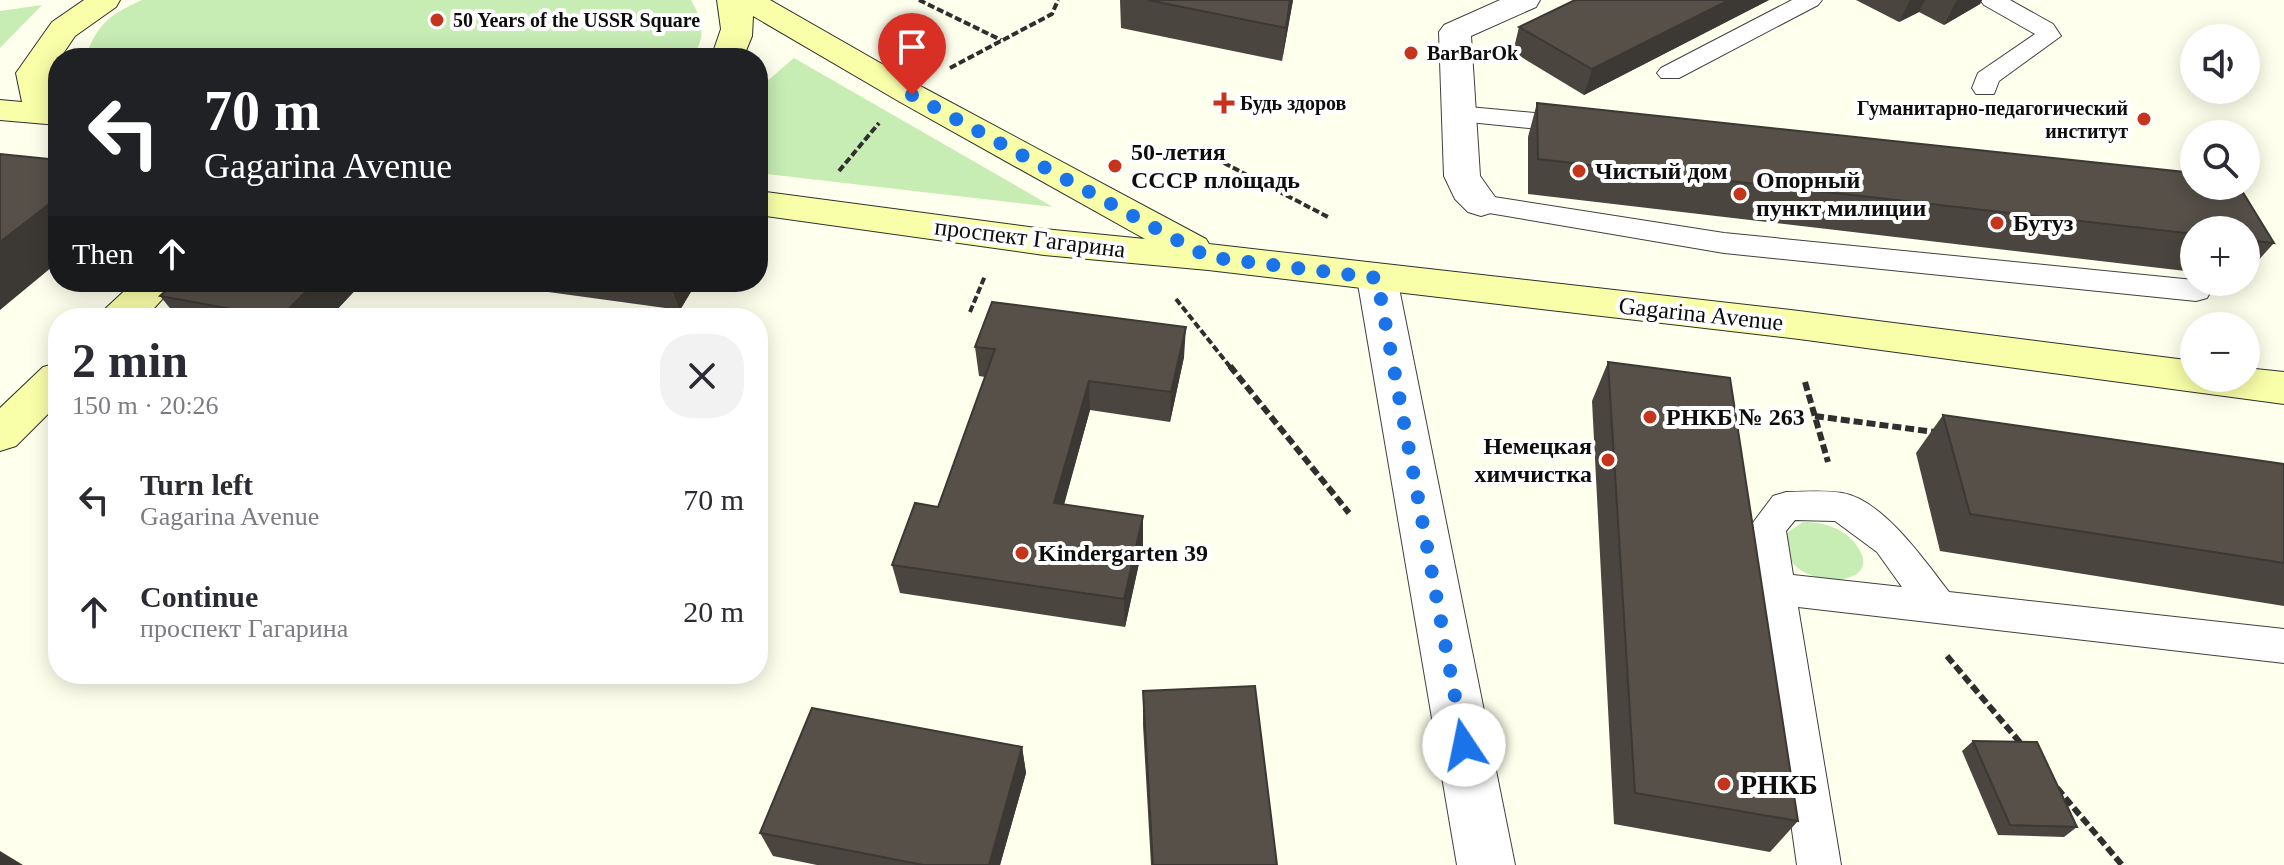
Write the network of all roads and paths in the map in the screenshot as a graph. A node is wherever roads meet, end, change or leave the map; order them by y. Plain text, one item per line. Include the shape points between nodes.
1 (105, 0) edge
2 (732, 0) edge
3 (748, 0) edge
4 (919, 0) edge
5 (1058, 0) edge
6 (1525, 0) edge
7 (1810, 0) edge
8 (1992, 0) edge
9 (1002, 40) junction
10 (50, 48) edge
11 (732, 48) edge
12 (48, 51) edge
13 (944, 71) dead end
14 (1670, 73) dead end
15 (1985, 88) dead end
16 (48, 109) edge
17 (0, 110) edge
18 (887, 113) dead end
19 (48, 114) edge
20 (1458, 114) junction
21 (1599, 127) edge
22 (1224, 163) dead end
23 (838, 171) dead end
24 (768, 204) edge
25 (1481, 204) joint
26 (1330, 218) dead end
27 (1208, 257) junction
28 (987, 272) dead end
29 (1377, 278) junction
30 (2180, 289) edge
31 (147, 292) edge
32 (1175, 298) dead end
33 (131, 308) edge
34 (970, 312) dead end
35 (2180, 374) edge
36 (2260, 385) edge
37 (48, 388) edge
38 (2284, 388) edge
39 (1815, 416) dead end
40 (1940, 433) dead end
41 (0, 434) edge
42 (1349, 513) dead end
43 (1776, 589) junction
44 (1937, 606) junction
45 (2284, 646) edge
46 (1486, 865) edge
47 (1819, 865) edge

1 - 10 main road via 63,29
2 - 11 main road via 739,16
3 - 27 main road, проспект Гагарина
4 - 9 path
5 - 9 path via 1052,14
6 - 20 street via 1449,21
7 - 14 lane
8 - 15 lane via 2049,36 1987,78
9 - 13 path
12 - 16 main road via 33,73
17 - 19 main road
18 - 23 path
20 - 21 lane
20 - 25 street via 1462,176
22 - 26 path
24 - 27 main road, проспект Гагарина via 1044,242
25 - 30 lane via 1724,243
27 - 29 main road, Gagarina Avenue
28 - 34 path
29 - 35 main road, Gagarina Avenue
29 - 46 street
31 - 33 main road
32 - 42 path
36 - 38 main road
37 - 41 main road
39 - 40 path
43 - 44 lane
43 - 44 lane via 1767,528 1786,506 1842,507 1890,542
43 - 47 lane
44 - 45 lane

